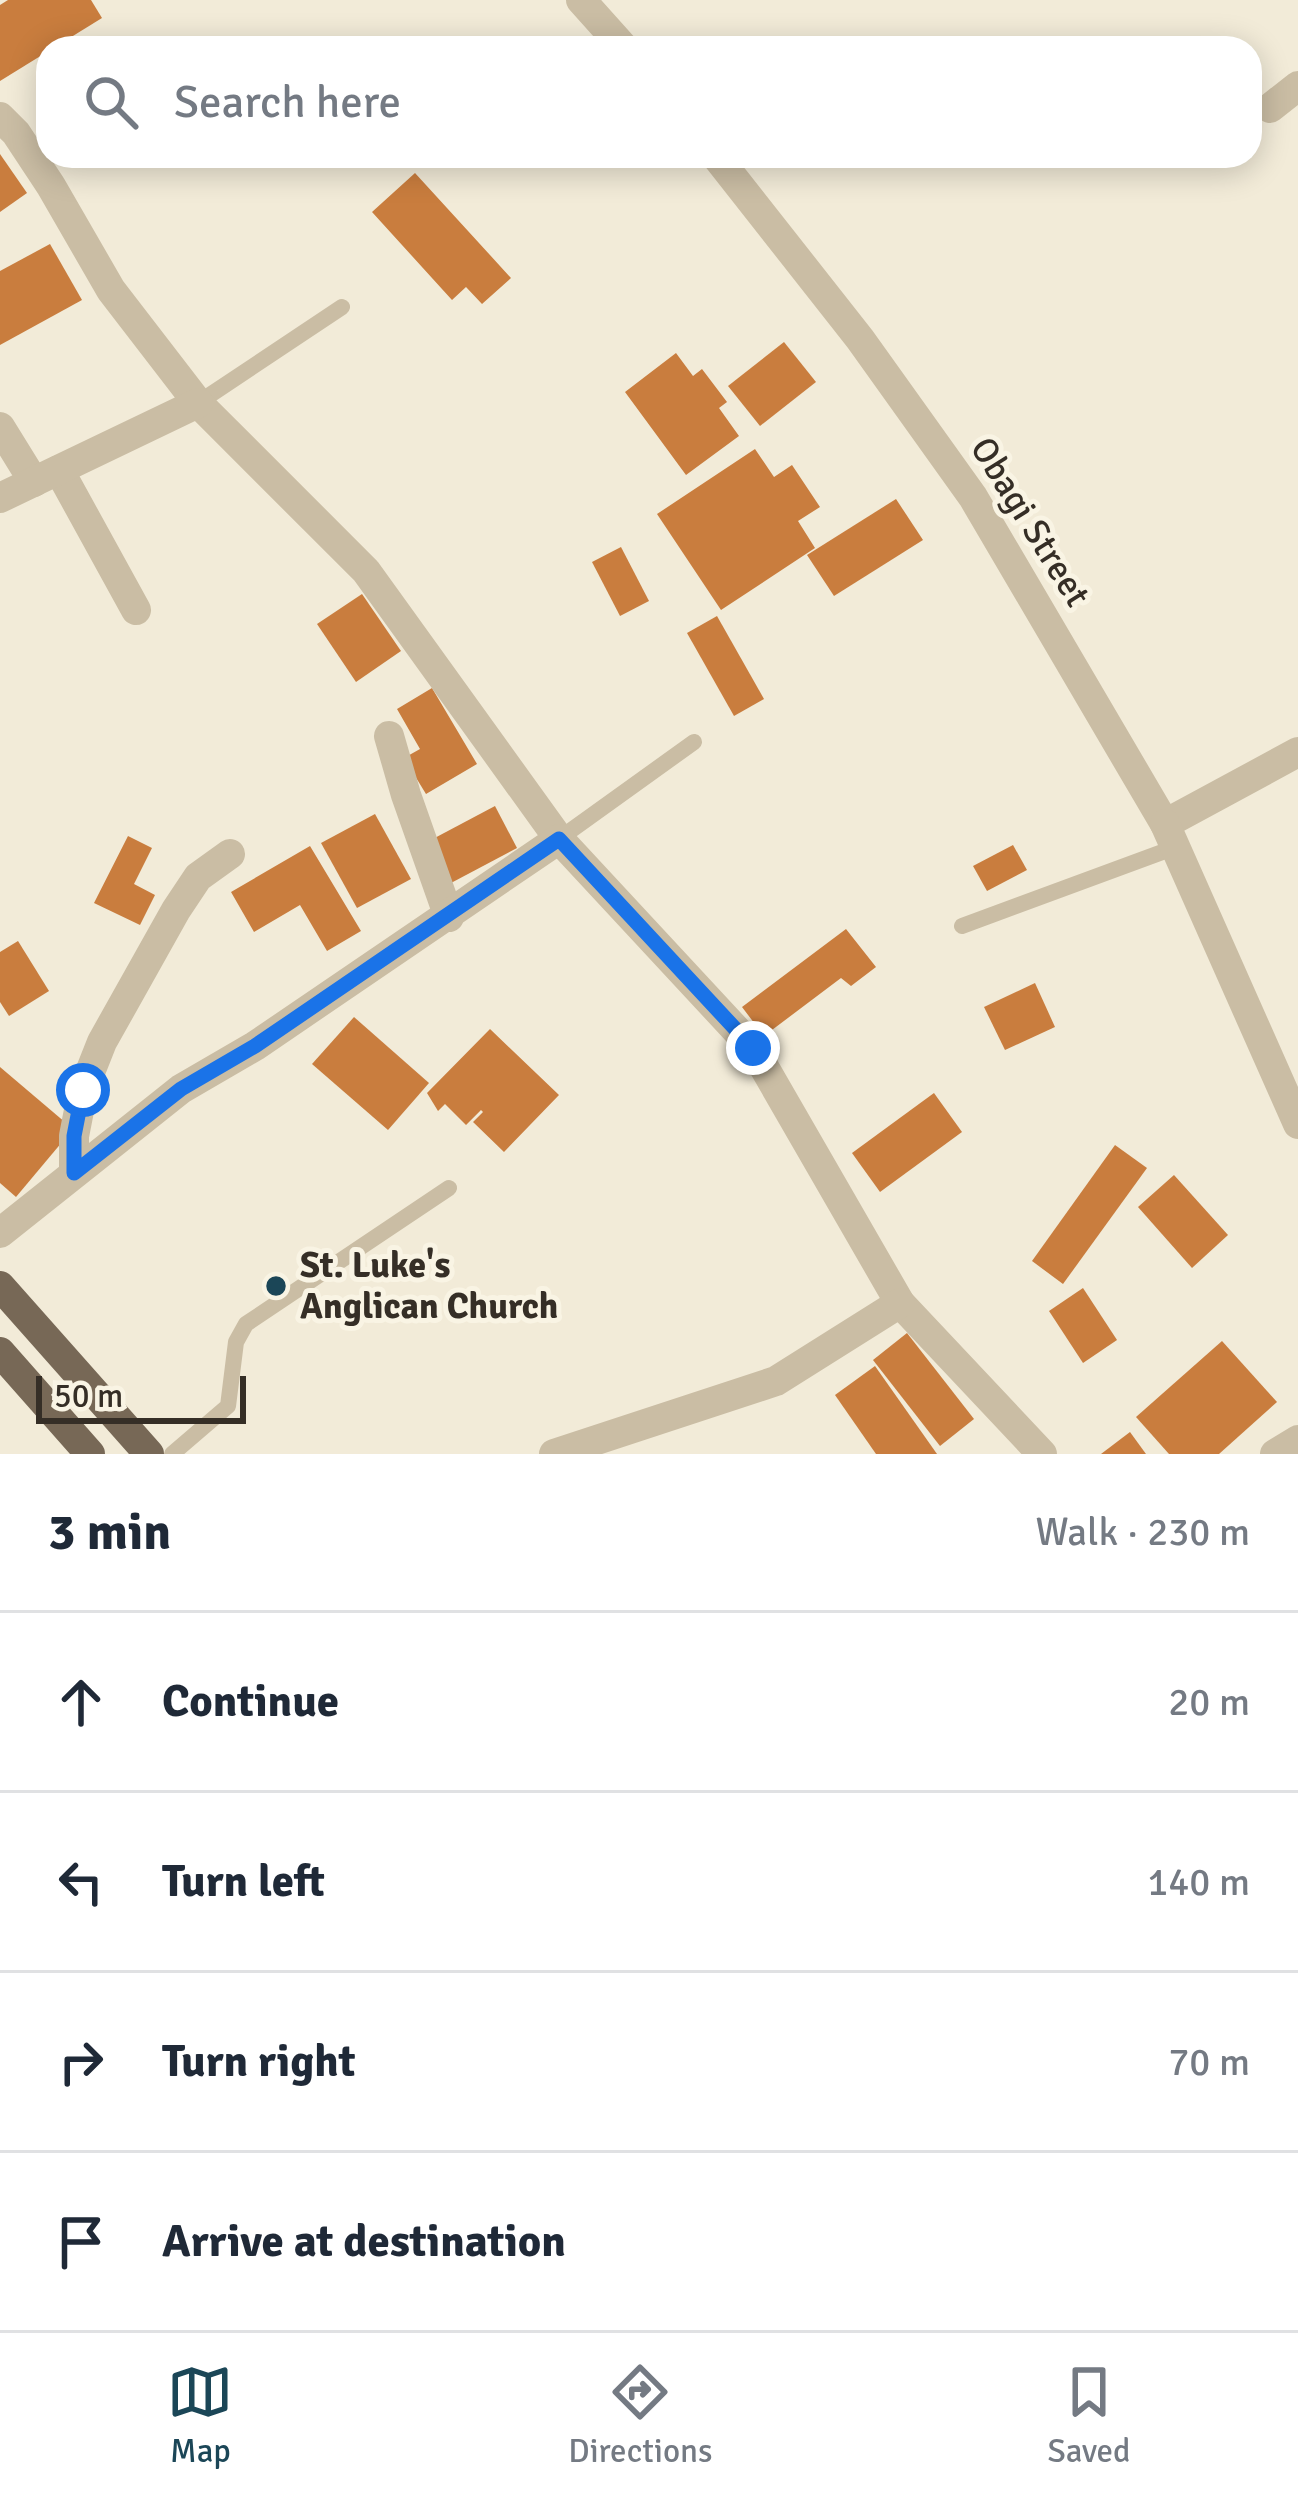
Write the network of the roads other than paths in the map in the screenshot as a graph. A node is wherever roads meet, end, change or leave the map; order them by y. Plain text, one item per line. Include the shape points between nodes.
1 (581, 0) edge
2 (613, 36) edge
3 (1298, 86) edge
4 (1270, 108) dead end
5 (0, 116) edge
6 (36, 163) edge
7 (39, 168) edge
8 (725, 168) edge
9 (342, 307) dead end
10 (198, 403) junction
11 (0, 427) edge
12 (46, 476) junction
13 (0, 498) edge
14 (136, 610) dead end
15 (389, 736) dead end
16 (694, 742) dead end
17 (1298, 752) edge
18 (1170, 835) junction
19 (559, 839) junction
20 (230, 854) dead end
21 (449, 917) junction
22 (962, 926) dead end
23 (1298, 1124) edge
24 (74, 1173) junction
25 (449, 1188) dead end
26 (0, 1233) edge
27 (0, 1286) edge
28 (900, 1303) junction
29 (0, 1352) edge
30 (116, 1417) junction
31 (1298, 1440) edge
32 (85, 1449) edge
33 (149, 1454) edge
34 (172, 1454) edge
35 (554, 1454) edge
36 (1042, 1454) edge
37 (1275, 1454) edge

1 - 2 street
3 - 4 street
5 - 6 street
7 - 10 street via 111,290
8 - 18 street, Obagi Street via 973,496
9 - 10 lane
10 - 12 street
10 - 19 street via 366,571
11 - 12 street
12 - 13 street
12 - 14 street
15 - 21 street
16 - 19 lane
17 - 18 street
18 - 22 lane
18 - 23 street, Obagi Street
19 - 21 street
19 - 28 street via 753,1048
20 - 24 street via 198,877 102,1042 83,1090
21 - 24 street via 181,1089
24 - 26 street
25 - 34 lane via 246,1324 228,1406
27 - 30 main road
28 - 35 street via 776,1381
28 - 36 street
29 - 32 main road
30 - 32 main road
30 - 33 main road
31 - 37 street

